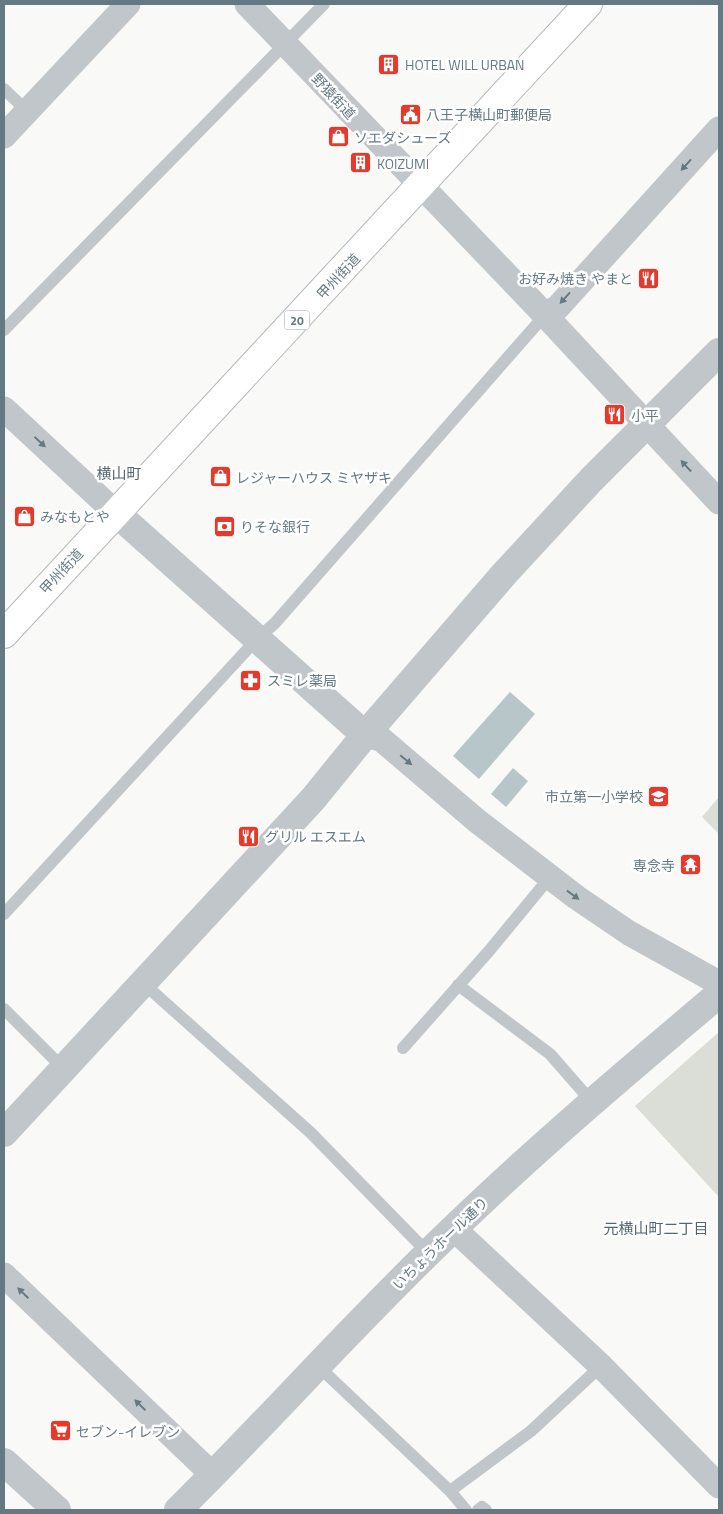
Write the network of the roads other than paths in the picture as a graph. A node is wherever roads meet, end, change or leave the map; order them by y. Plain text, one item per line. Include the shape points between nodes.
1 (128, 4) edge
2 (247, 4) edge
3 (324, 4) edge
4 (588, 4) edge
5 (285, 44) junction
6 (4, 89) edge
7 (27, 111) junction
8 (719, 129) edge
9 (4, 136) edge
10 (420, 187) junction
11 (545, 315) junction
12 (4, 330) edge
13 (719, 352) edge
14 (4, 408) edge
15 (647, 424) junction
16 (719, 502) edge
17 (116, 513) junction
18 (4, 634) edge
19 (256, 640) junction
20 (365, 735) junction
21 (550, 877) junction
22 (4, 914) edge
23 (143, 983) junction
24 (719, 983) edge
25 (458, 985) junction
26 (719, 994) edge
27 (4, 1009) edge
28 (403, 1048) dead end
29 (64, 1069) junction
30 (592, 1102) junction
31 (4, 1133) edge
32 (454, 1228) junction
33 (428, 1253) junction
34 (4, 1275) edge
35 (317, 1365) junction
36 (601, 1366) junction
37 (4, 1462) edge
38 (213, 1475) junction
39 (719, 1486) edge
40 (450, 1491) junction
41 (190, 1505) edge
42 (57, 1510) edge
43 (466, 1510) edge
44 (478, 1510) edge
45 (486, 1510) edge

1 - 7 street
2 - 5 street, 野猿街道
3 - 5 lane
4 - 10 highway, 甲州街道 / 20
5 - 10 street, 野猿街道
5 - 12 lane
6 - 7 lane
7 - 9 street
8 -> 11 street via 558,306
10 - 11 street, 野猿街道
10 - 17 highway, 甲州街道 / 20
11 - 15 street, 野猿街道
11 - 19 lane via 275,623
13 - 15 street
14 -> 17 street
16 -> 15 street, 野猿街道
15 - 20 street via 504,573
17 - 18 highway, 甲州街道 / 20
17 - 19 street
19 - 20 street
19 - 22 lane
20 -> 21 street via 381,739 476,820
20 - 23 street via 313,799
21 -> 24 street via 629,933
21 - 25 lane
23 - 29 street
23 - 33 lane via 311,1134
25 - 28 lane
25 - 30 lane via 550,1054
26 - 30 street, いちょうホール通り
27 - 29 lane
29 - 31 street
30 - 32 street, いちょうホール通り
32 - 33 street, いちょうホール通り
32 - 36 street
33 - 35 street, いちょうホール通り
38 -> 34 street
35 - 38 street, いちょうホール通り
35 - 40 lane
36 - 39 street
36 - 40 lane via 531,1431
37 - 42 street
38 - 41 street, いちょうホール通り
40 - 43 lane
44 - 45 lane via 482,1506

